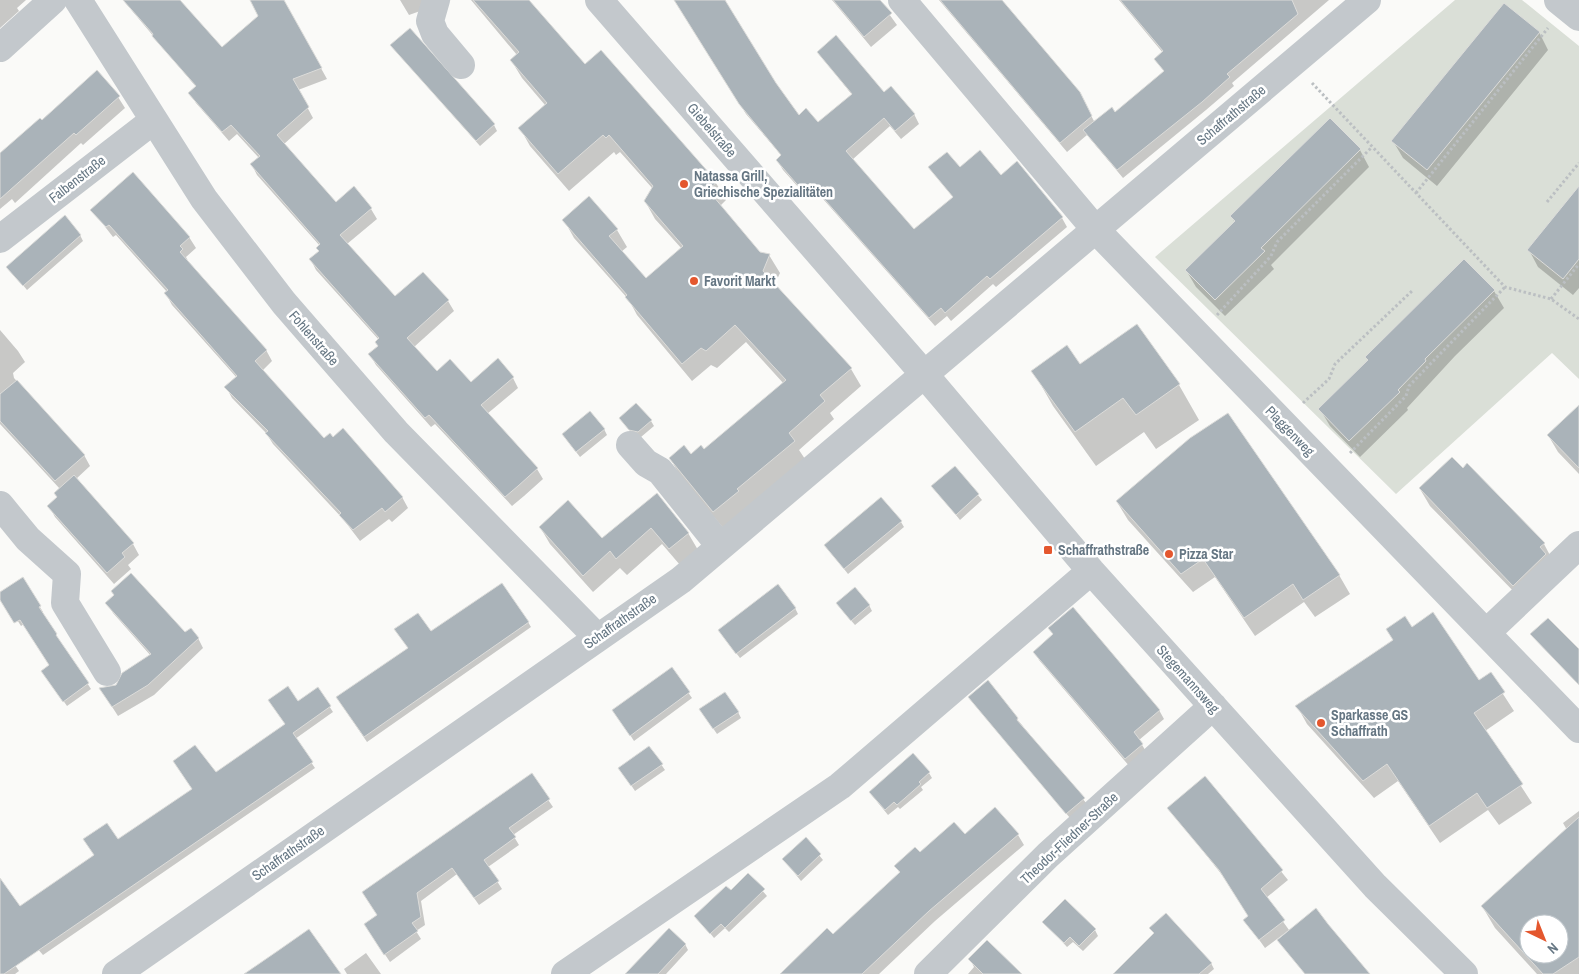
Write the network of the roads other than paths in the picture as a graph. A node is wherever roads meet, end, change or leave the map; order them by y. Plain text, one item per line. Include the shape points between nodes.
1 (53, 0) edge
2 (78, 0) edge
3 (436, 0) edge
4 (599, 0) edge
5 (902, 0) edge
6 (1367, 0) edge
7 (0, 48) edge
8 (460, 64) dead end
9 (154, 120) junction
10 (1095, 229) junction
11 (0, 239) edge
12 (924, 374) junction
13 (630, 445) dead end
14 (0, 505) edge
15 (1579, 545) edge
16 (720, 546) junction
17 (1091, 571) junction
18 (1486, 633) junction
19 (597, 637) junction
20 (107, 672) dead end
21 (1213, 706) junction
22 (1579, 729) edge
23 (116, 974) edge
24 (565, 974) edge
25 (928, 974) edge
26 (1464, 974) edge

1 - 7 street
2 - 9 street, Fohlenstraße
3 - 8 street via 430,21 432,27
4 - 12 street, Giebelstraße
5 - 10 street
6 - 10 street, Schaffrathstraße
9 - 11 street, Falbenstraße
9 - 19 street, Fohlenstraße via 204,199 284,303 396,432
10 - 12 street, Schaffrathstraße
10 - 18 street, Plaggenweg
12 - 16 street, Schaffrathstraße
12 - 17 street, Stegemannsweg
13 - 16 street via 646,463 660,470
14 - 20 street via 28,539 67,574 66,604
15 - 18 street
16 - 19 street, Schaffrathstraße via 681,580
17 - 21 street, Stegemannsweg
17 - 24 street via 840,786
18 - 22 street, Plaggenweg
19 - 23 street, Schaffrathstraße
21 - 25 street, Theodor-Fliedner-Straße via 1048,855
21 - 26 street, Stegemannsweg via 1375,886

